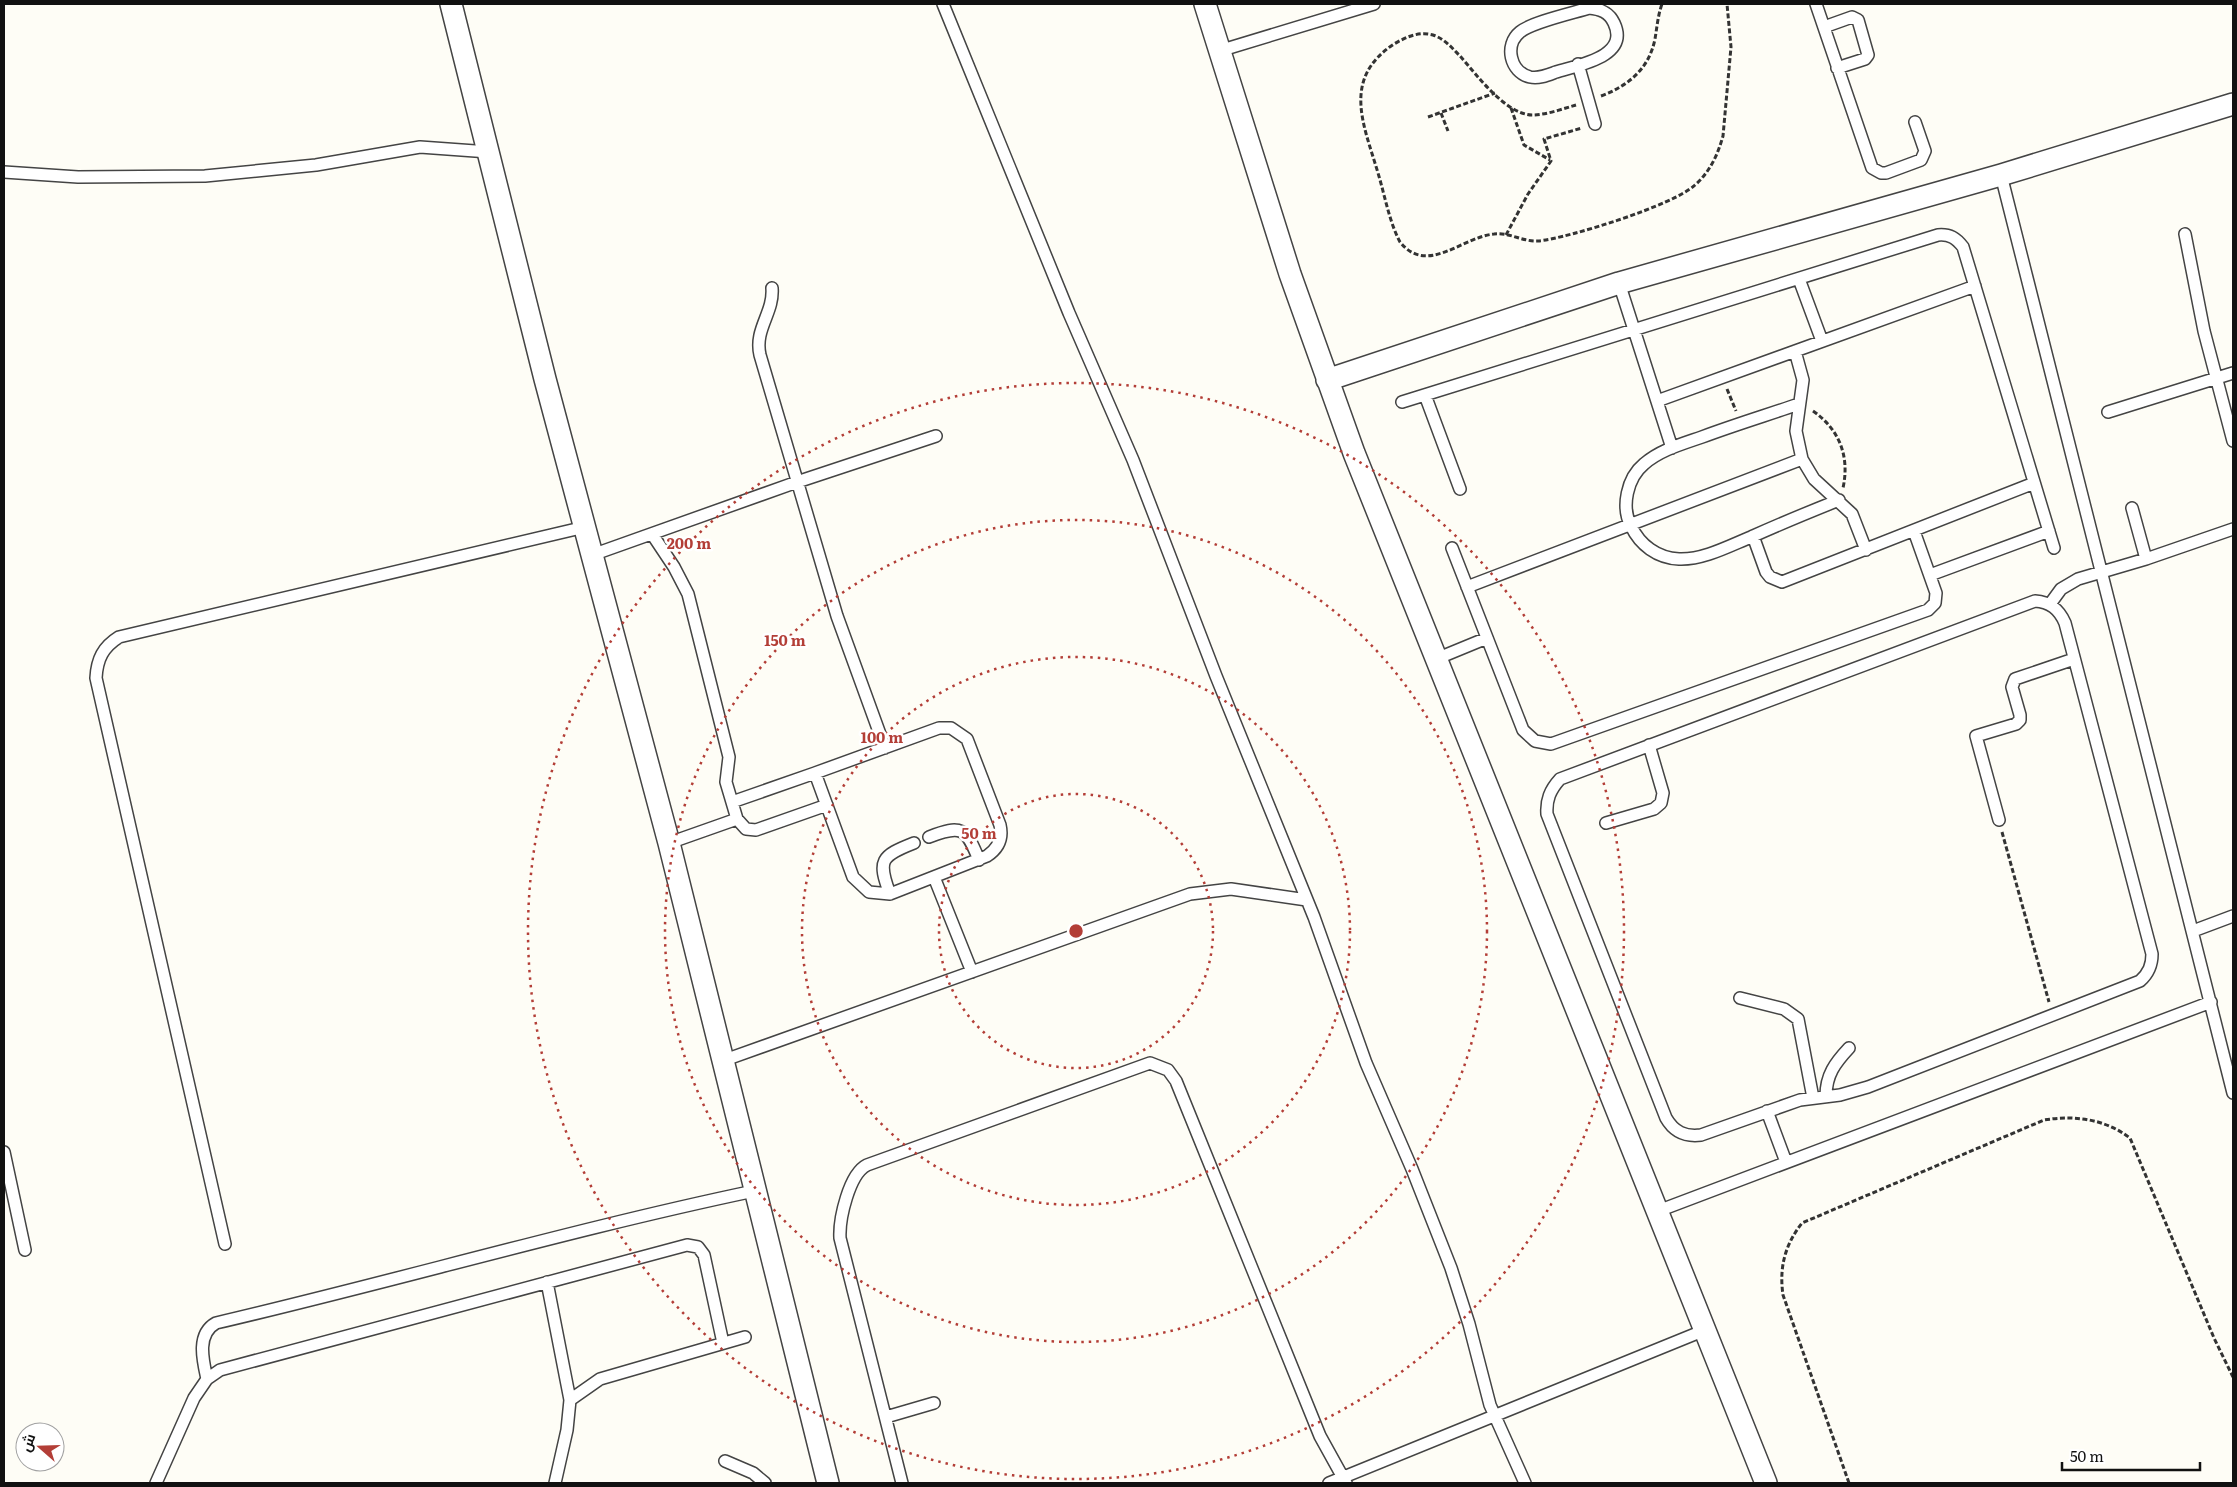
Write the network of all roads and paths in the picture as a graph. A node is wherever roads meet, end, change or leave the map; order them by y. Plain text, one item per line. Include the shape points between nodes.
1 (451, 4) edge
2 (943, 4) edge
3 (1205, 4) edge
4 (1374, 4) edge
5 (1662, 4) edge
6 (1727, 4) edge
7 (1816, 4) edge
8 (1567, 9) edge
9 (1824, 27) junction
10 (1219, 51) junction
11 (1578, 64) junction
12 (1837, 68) junction
13 (1495, 93) junction
14 (1589, 101) junction
15 (2233, 104) edge
16 (1511, 108) junction
17 (1441, 113) junction
18 (1428, 117) dead end
19 (1915, 122) dead end
20 (1595, 124) joint
21 (1448, 132) dead end
22 (489, 152) junction
23 (1551, 161) junction
24 (4, 172) edge
25 (2001, 174) junction
26 (2185, 234) dead end
27 (1506, 235) junction
28 (1799, 279) junction
29 (1619, 283) junction
30 (1975, 286) junction
31 (772, 288) dead end
32 (1634, 330) junction
33 (1822, 341) junction
34 (1795, 351) junction
35 (2233, 373) edge
36 (1722, 377) junction
37 (2216, 378) junction
38 (1327, 380) junction
39 (1425, 395) junction
40 (1657, 401) junction
41 (1402, 402) dead end
42 (1799, 404) junction
43 (1813, 410) dead end
44 (2108, 412) dead end
45 (1740, 423) junction
46 (936, 436) dead end
47 (2233, 441) edge
48 (1672, 448) junction
49 (1802, 459) junction
50 (797, 482) junction
51 (2034, 483) junction
52 (1844, 486) dead end
53 (1460, 490) dead end
54 (1838, 500) junction
55 (2132, 508) dead end
56 (1630, 525) junction
57 (585, 527) junction
58 (2233, 529) edge
59 (1914, 531) junction
60 (2049, 531) junction
61 (652, 534) junction
62 (1753, 536) junction
63 (1452, 548) dead end
64 (2054, 548) dead end
65 (1866, 550) junction
66 (592, 555) junction
67 (2146, 559) junction
68 (2101, 572) junction
69 (1930, 575) junction
70 (1467, 587) junction
71 (2050, 604) junction
72 (1487, 638) junction
73 (2074, 659) junction
74 (1436, 660) junction
75 (1649, 745) junction
76 (885, 748) junction
77 (814, 773) junction
78 (732, 802) junction
79 (827, 805) junction
80 (737, 819) junction
81 (1999, 820) joint
82 (1606, 823) dead end
83 (929, 837) dead end
84 (669, 843) junction
85 (914, 843) dead end
86 (979, 860) junction
87 (934, 877) junction
88 (890, 894) junction
89 (1307, 900) junction
90 (2233, 916) edge
91 (2193, 931) junction
92 (972, 972) junction
93 (1740, 998) dead end
94 (2211, 1002) junction
95 (2053, 1015) junction
96 (1849, 1048) dead end
97 (722, 1061) junction
98 (2233, 1093) edge
99 (1826, 1096) junction
100 (1813, 1098) junction
101 (1767, 1111) junction
102 (4, 1152) edge
103 (1786, 1162) junction
104 (754, 1191) junction
105 (1658, 1211) junction
106 (225, 1244) dead end
107 (25, 1250) dead end
108 (547, 1282) junction
109 (1705, 1330) junction
110 (745, 1336) dead end
111 (723, 1343) junction
112 (2233, 1378) edge
113 (207, 1379) junction
114 (570, 1400) junction
115 (934, 1403) dead end
116 (1495, 1416) junction
117 (886, 1418) junction
118 (725, 1461) dead end
119 (1345, 1481) edge
120 (156, 1483) edge
121 (555, 1483) edge
122 (765, 1483) edge
123 (828, 1483) edge
124 (902, 1483) edge
125 (1328, 1483) edge
126 (1525, 1483) edge
127 (1766, 1483) edge
128 (1849, 1483) edge

1 - 22 street
2 - 89 lane via 1069,314 1133,460
3 - 10 street
4 - 10 lane
5 - 14 path via 1653,47 1637,75 1620,88
6 - 27 path via 1731,47 1723,136 1714,160 1696,184 1684,194 1587,230 1537,241
7 - 9 lane
8 - 11 lane via 1598,9 1612,18 1617,34 1605,56
8 - 11 lane via 1522,30 1512,43 1512,61 1523,74 1540,78
9 - 12 lane
9 - 12 lane via 1852,17 1858,20 1868,55 1865,59
10 - 38 street
11 - 14 lane
12 - 19 lane via 1869,163 1876,171 1886,173 1921,160 1925,151
13 - 16 path
13 - 17 path
13 - 27 path via 1443,40 1418,34 1402,39 1375,60 1363,84 1360,109 1395,232 1404,248 1416,255 1430,256 1488,235
14 - 16 path via 1540,114 1522,113
14 - 20 lane
15 - 25 street
16 - 23 path via 1524,145
17 - 18 path
17 - 21 path
20 - 23 path via 1544,139
22 - 24 lane via 420,147 316,165 205,176 78,177
22 - 57 street
23 - 27 path via 1528,194
25 - 29 street
25 - 68 lane
26 - 37 lane
28 - 30 lane via 1945,234 1964,247
28 - 32 lane
28 - 33 lane
29 - 32 lane
29 - 38 street
30 - 33 lane
30 - 51 lane
31 - 50 lane via 772,304 760,329 758,347
32 - 39 lane
32 - 40 lane
33 - 34 lane
34 - 36 lane
34 - 42 lane via 1803,380
35 - 37 lane
36 - 40 lane
36 - 45 path
37 - 44 lane
37 - 47 lane
38 - 74 street
39 - 41 lane
39 - 53 lane
40 - 48 lane
42 - 45 lane
42 - 49 lane via 1796,431
43 - 52 path via 1829,424 1841,443 1846,472
45 - 48 lane
46 - 50 lane
48 - 56 lane via 1642,465 1633,478 1627,493
49 - 54 lane via 1814,479
49 - 56 lane
50 - 61 lane
50 - 76 lane via 837,616
51 - 59 lane
51 - 60 lane
54 - 62 lane
54 - 65 lane via 1852,514
55 - 67 lane
56 - 62 lane via 1649,549 1679,559 1717,550
56 - 70 lane
57 - 66 street
57 - 106 lane via 120,637 99,658 96,678
58 - 67 lane
59 - 65 lane
59 - 69 lane
60 - 64 lane
60 - 69 lane
61 - 66 lane
61 - 78 lane via 678,574 692,608 729,757 725,778
62 - 65 lane via 1766,572 1782,582
63 - 70 lane
66 - 84 street
67 - 68 lane
68 - 71 lane via 2069,583
68 - 91 lane
69 - 72 lane via 1936,598 1928,610 1551,744 1535,741 1523,730
70 - 72 lane
71 - 73 lane via 2062,615
71 - 75 lane via 2027,603
72 - 74 lane
73 - 81 lane via 2015,679 2012,687 2020,720 1976,736
73 - 95 lane via 2152,962 2140,981
74 - 105 street
75 - 82 lane via 1663,793 1662,803 1654,809
75 - 101 lane via 1560,779 1550,794 1547,814 1669,1123 1683,1134 1695,1135
76 - 77 lane
76 - 86 lane via 945,728 957,730 967,739 1001,832 998,846
77 - 78 lane
77 - 79 lane
78 - 80 lane
79 - 80 lane via 756,830 746,829
79 - 88 lane via 858,883 876,894
80 - 84 lane
81 - 95 path
83 - 86 lane via 949,829 960,830 969,837
84 - 97 street
85 - 88 lane via 892,852 883,862 882,875
86 - 87 lane
87 - 88 lane
87 - 92 lane
89 - 92 lane via 1231,889 1190,894
89 - 116 lane via 1373,1080 1451,1268
90 - 91 lane
91 - 94 lane
92 - 97 lane
93 - 100 lane via 1784,1009 1798,1019
94 - 98 lane
94 - 103 lane
95 - 99 lane via 1868,1087
96 - 99 lane via 1828,1076
97 - 104 street
99 - 100 lane
100 - 101 lane
101 - 103 lane
102 - 107 lane
103 - 105 lane
104 - 113 lane via 612,1223 216,1324 204,1337
104 - 123 street
105 - 109 street
108 - 111 lane via 687,1245 698,1247 704,1255
108 - 113 lane via 228,1367
108 - 114 lane
109 - 116 lane
109 - 127 street
110 - 111 lane
111 - 114 lane via 600,1379
112 - 128 path via 2130,1138 2114,1127 2089,1119 2066,1117 2044,1120 1802,1223 1789,1242 1781,1266 1783,1295
113 - 120 lane via 194,1398
114 - 121 lane via 569,1420
115 - 117 lane
116 - 119 lane
116 - 126 lane
117 - 119 lane via 840,1238 841,1217 858,1172 867,1165 1150,1063 1168,1070 1176,1080 1320,1436
117 - 124 lane
118 - 122 lane via 753,1473
119 - 125 lane

